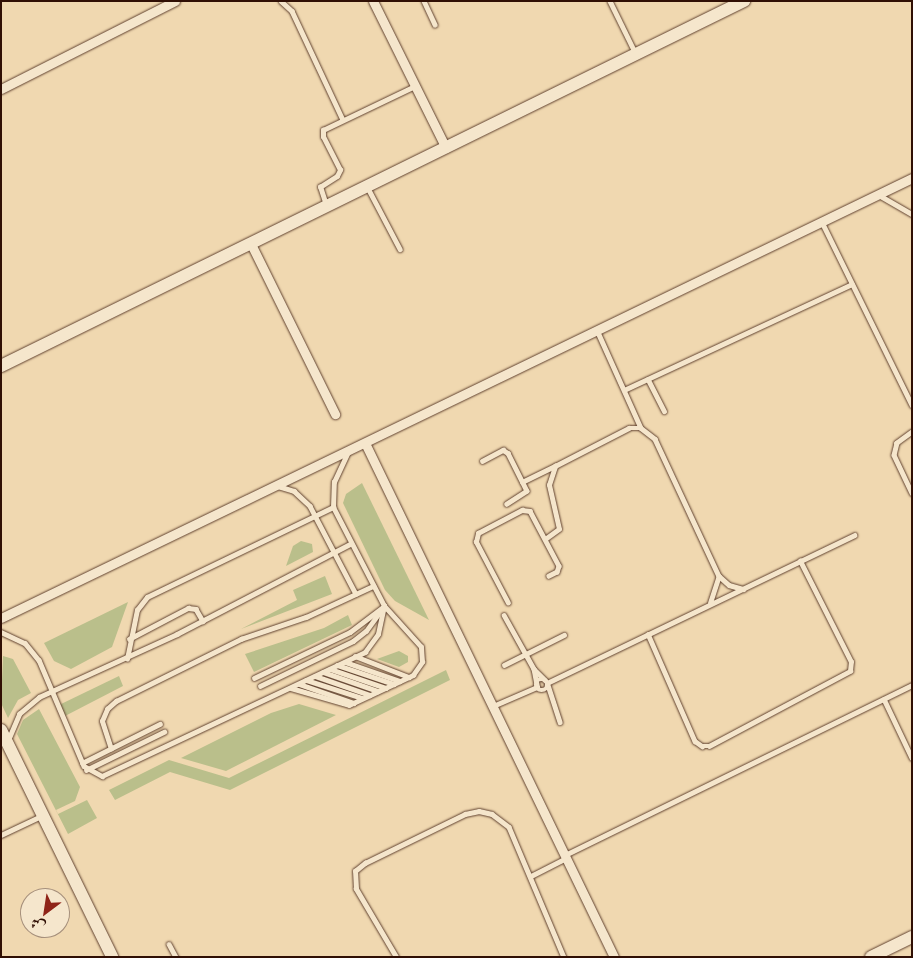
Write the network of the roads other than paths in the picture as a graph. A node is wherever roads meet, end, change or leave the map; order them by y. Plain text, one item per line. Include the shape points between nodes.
1 (175, 1) edge
2 (281, 1) edge
3 (373, 1) edge
4 (424, 1) edge
5 (610, 1) edge
6 (744, 1) edge
7 (435, 25) dead end
8 (636, 54) junction
9 (415, 86) junction
10 (1, 89) edge
11 (343, 120) junction
12 (446, 148) junction
13 (912, 178) edge
14 (367, 186) junction
15 (877, 194) junction
16 (326, 206) junction
17 (912, 214) edge
18 (822, 221) junction
19 (250, 244) junction
20 (400, 249) dead end
21 (852, 284) junction
22 (597, 330) junction
23 (2, 364) edge
24 (648, 379) junction
25 (624, 390) junction
26 (912, 405) edge
27 (664, 411) dead end
28 (335, 414) dead end
29 (641, 428) junction
30 (912, 432) edge
31 (365, 442) junction
32 (348, 451) junction
33 (482, 461) dead end
34 (555, 466) junction
35 (522, 482) junction
36 (277, 485) junction
37 (912, 493) edge
38 (507, 504) dead end
39 (333, 507) junction
40 (316, 516) junction
41 (854, 535) dead end
42 (545, 539) junction
43 (350, 544) junction
44 (335, 552) junction
45 (800, 561) junction
46 (549, 576) dead end
47 (719, 576) junction
48 (373, 586) junction
49 (743, 589) junction
50 (356, 594) junction
51 (508, 603) dead end
52 (709, 605) junction
53 (384, 606) junction
54 (504, 614) dead end
55 (1, 618) edge
56 (203, 621) junction
57 (1, 632) edge
58 (648, 634) junction
59 (564, 635) dead end
60 (129, 639) junction
61 (526, 654) junction
62 (355, 656) junction
63 (127, 659) junction
64 (344, 662) junction
65 (337, 665) junction
66 (504, 665) dead end
67 (330, 668) junction
68 (534, 669) junction
69 (323, 672) junction
70 (315, 676) junction
71 (409, 677) junction
72 (254, 678) dead end
73 (306, 680) junction
74 (400, 681) junction
75 (547, 683) junction
76 (299, 684) junction
77 (394, 684) junction
78 (912, 685) edge
79 (260, 686) dead end
80 (291, 688) junction
81 (386, 688) junction
82 (538, 688) junction
83 (51, 692) junction
84 (378, 692) junction
85 (370, 695) junction
86 (363, 699) junction
87 (550, 699) junction
88 (884, 699) junction
89 (354, 703) junction
90 (493, 706) junction
91 (560, 722) dead end
92 (160, 724) dead end
93 (164, 732) dead end
94 (4, 736) edge
95 (110, 749) junction
96 (912, 758) edge
97 (82, 763) junction
98 (86, 770) junction
99 (43, 815) junction
100 (1, 836) edge
101 (566, 856) junction
102 (531, 876) junction
103 (912, 937) edge
104 (169, 944) dead end
105 (109, 956) edge
106 (176, 957) edge
107 (396, 957) edge
108 (564, 957) edge
109 (614, 957) edge
110 (871, 957) edge

1 - 10 street
2 - 11 lane via 292,10
3 - 9 street
4 - 7 lane
5 - 8 lane
6 - 8 main road
8 - 12 main road
9 - 11 lane
9 - 12 street
11 - 16 lane via 322,132 340,170 337,176 320,187
12 - 14 main road
13 - 15 street
14 - 16 main road
14 - 20 lane
15 - 17 lane
15 - 18 street
16 - 19 main road
18 - 21 lane
18 - 22 street
19 - 23 main road
19 - 28 street
21 - 24 lane
21 - 26 lane
22 - 25 lane
22 - 31 street
24 - 25 lane
24 - 27 lane
25 - 29 lane
29 - 34 lane via 629,428
29 - 47 lane via 655,438
30 - 37 lane via 897,443 894,456
31 - 32 street
31 - 90 street
32 - 36 street
32 - 39 lane via 334,482
33 - 35 lane via 505,450
34 - 35 lane
34 - 42 lane via 549,485 560,528
35 - 38 lane via 525,495
36 - 40 lane via 300,495
36 - 55 street
39 - 40 lane
39 - 43 lane
40 - 44 lane
40 - 60 lane via 147,597 137,610
41 - 45 lane
42 - 46 lane via 559,568
42 - 51 lane via 532,513 526,510 477,534 476,542
43 - 44 lane
43 - 48 lane
44 - 50 lane
44 - 56 lane
45 - 49 lane
45 - 58 lane via 851,662 850,671 709,746 695,741
47 - 49 lane via 729,585
47 - 52 lane
48 - 50 lane
48 - 53 lane
49 - 52 lane
50 - 95 lane via 306,617 241,639 116,701 106,709 102,721
52 - 58 lane
53 - 62 lane via 375,640
53 - 71 lane via 422,647 422,662
53 - 72 lane via 350,632
53 - 79 lane via 376,620 353,641
54 - 61 lane
56 - 60 lane via 196,609 188,608
56 - 63 lane
57 - 83 lane via 33,651
58 - 75 lane
59 - 61 lane
60 - 63 lane
61 - 66 lane
61 - 68 lane
62 - 64 lane
62 - 71 lane
63 - 83 lane
64 - 65 lane
64 - 74 lane
65 - 67 lane
65 - 77 lane
67 - 69 lane
67 - 81 lane
68 - 75 lane
68 - 82 lane
69 - 70 lane
69 - 84 lane
70 - 73 lane
70 - 85 lane
71 - 74 lane
73 - 76 lane
73 - 86 lane
74 - 77 lane
75 - 82 lane
75 - 82 lane via 539,681
75 - 87 lane
76 - 80 lane
76 - 89 lane
77 - 81 lane
78 - 88 lane
80 - 89 lane via 340,704
80 - 98 lane via 107,775 96,775
81 - 84 lane
82 - 87 lane
82 - 90 lane
83 - 94 lane via 28,704
83 - 97 lane
84 - 85 lane
85 - 86 lane
86 - 89 lane
87 - 91 lane
88 - 96 lane
88 - 101 lane
90 - 101 street
92 - 95 lane
93 - 98 lane
94 - 99 main road
95 - 97 lane
97 - 98 lane
99 - 100 lane
99 - 105 main road
101 - 102 lane
101 - 109 street
102 - 107 lane via 504,822 479,811 465,814 361,865 354,876 354,885
102 - 108 lane
103 - 110 main road
104 - 106 lane

